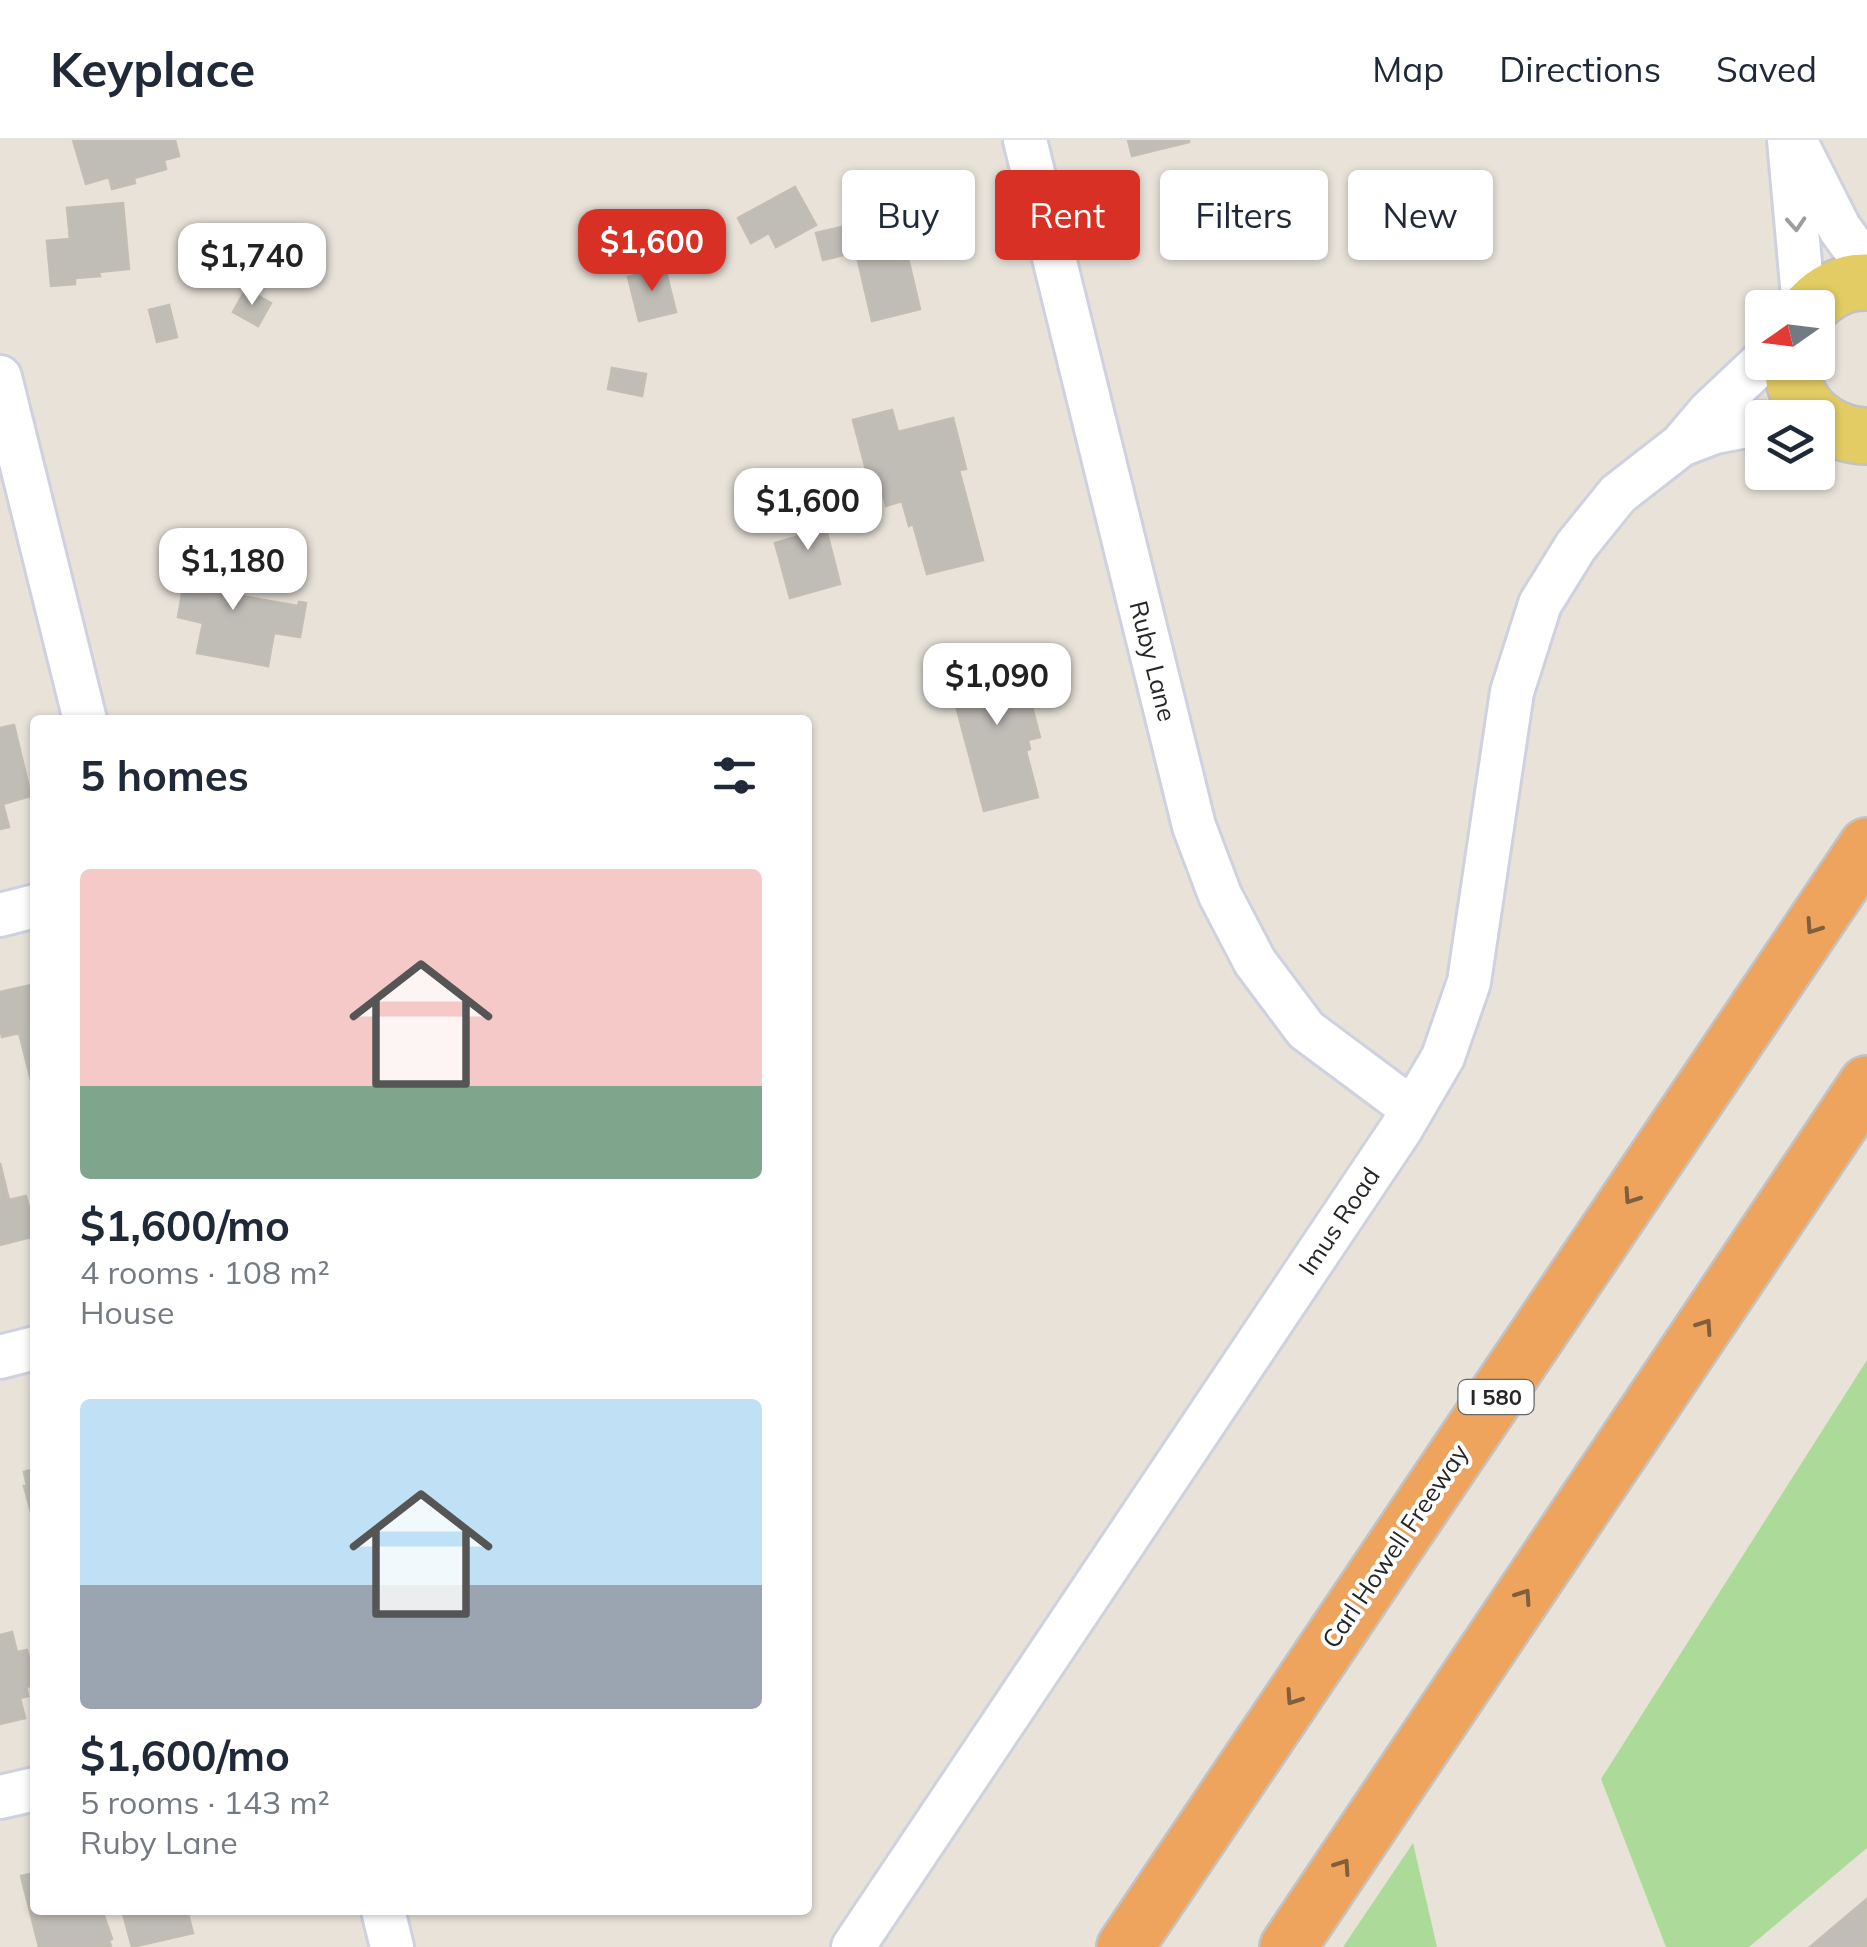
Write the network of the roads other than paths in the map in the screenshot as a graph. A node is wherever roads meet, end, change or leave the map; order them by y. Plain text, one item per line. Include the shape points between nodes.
1 (1025, 140) edge
2 (1792, 140) edge
3 (1867, 266) edge
4 (1867, 282) edge
5 (1805, 290) edge
6 (1835, 290) edge
7 (0, 377) edge
8 (1745, 378) edge
9 (1795, 380) edge
10 (1745, 426) edge
11 (1843, 435) edge
12 (1681, 445) junction
13 (11, 467) edge
14 (85, 715) edge
15 (1867, 846) edge
16 (30, 907) edge
17 (0, 914) edge
18 (1867, 1084) edge
19 (1412, 1109) junction
20 (30, 1349) edge
21 (0, 1357) edge
22 (30, 1789) edge
23 (0, 1797) edge
24 (384, 1915) edge
25 (392, 1947) edge
26 (853, 1947) edge
27 (1125, 1947) edge
28 (1288, 1947) edge

1 - 19 street, Ruby Lane via 1194,826 1220,895 1254,962 1306,1030
2 - 3 street
2 -> 5 street
4 - 6 main road
7 - 13 street
8 - 12 street, Imus Road
9 - 11 main road via 1799,396
10 - 12 street, Imus Road
12 - 19 street, Imus Road via 1618,494 1540,604 1512,692 1469,982 1443,1057
13 - 14 street
15 -> 27 highway, Carl Howell Freeway / I 580
16 - 17 street
28 -> 18 highway
19 - 26 street, Imus Road
20 - 21 street
22 - 23 street
24 - 25 street

